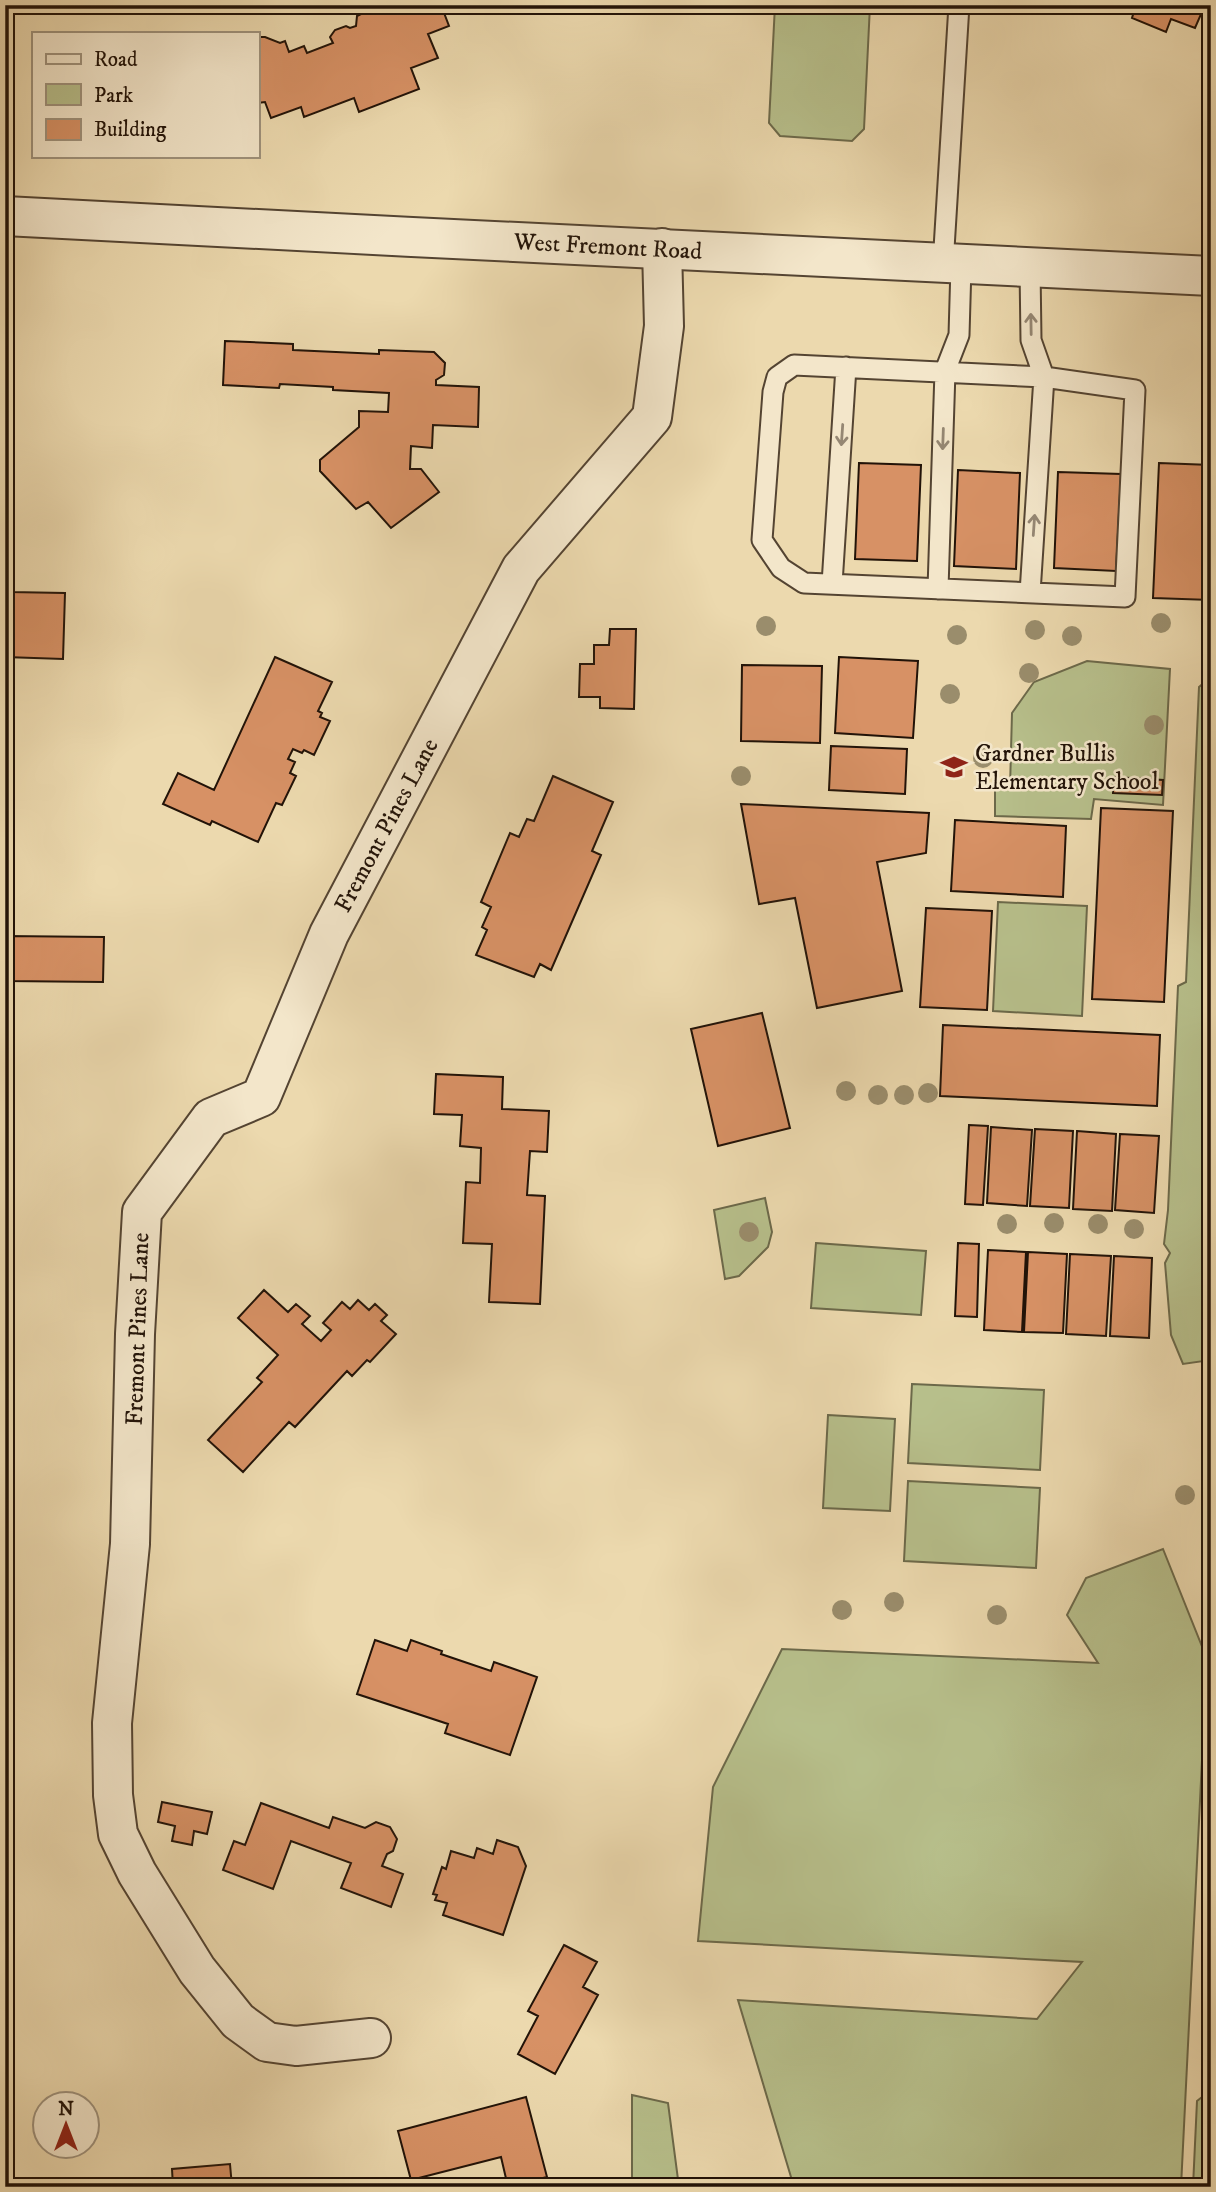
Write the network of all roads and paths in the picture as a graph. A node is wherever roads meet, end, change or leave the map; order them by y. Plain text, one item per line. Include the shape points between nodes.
1 (959, 5) edge
2 (5, 216) edge
3 (662, 248) junction
4 (952, 265) junction
5 (1030, 268) junction
6 (1211, 276) edge
7 (846, 367) junction
8 (945, 371) junction
9 (1044, 377) junction
10 (832, 584) junction
11 (937, 589) junction
12 (1030, 593) junction
13 (371, 2038) dead end

1 - 4 lane
2 - 3 street, West Fremont Road
3 - 4 street, West Fremont Road
3 - 13 street, Fremont Pines Lane via 664,326 653,416 521,569 329,934 261,1097 211,1118 142,1212 130,1544 111,1723 118,1834 197,1970 238,2021 267,2042 296,2046
4 - 5 street, West Fremont Road
4 - 8 lane via 960,335
5 - 6 street, West Fremont Road
9 -> 5 lane via 1031,340
7 - 8 lane
7 -> 10 lane
7 - 10 lane via 794,365 777,377 762,540 792,576 804,583
8 - 9 lane
8 -> 11 lane
12 -> 9 lane
9 - 12 lane via 1135,390 1125,597
10 - 11 lane
11 - 12 lane

